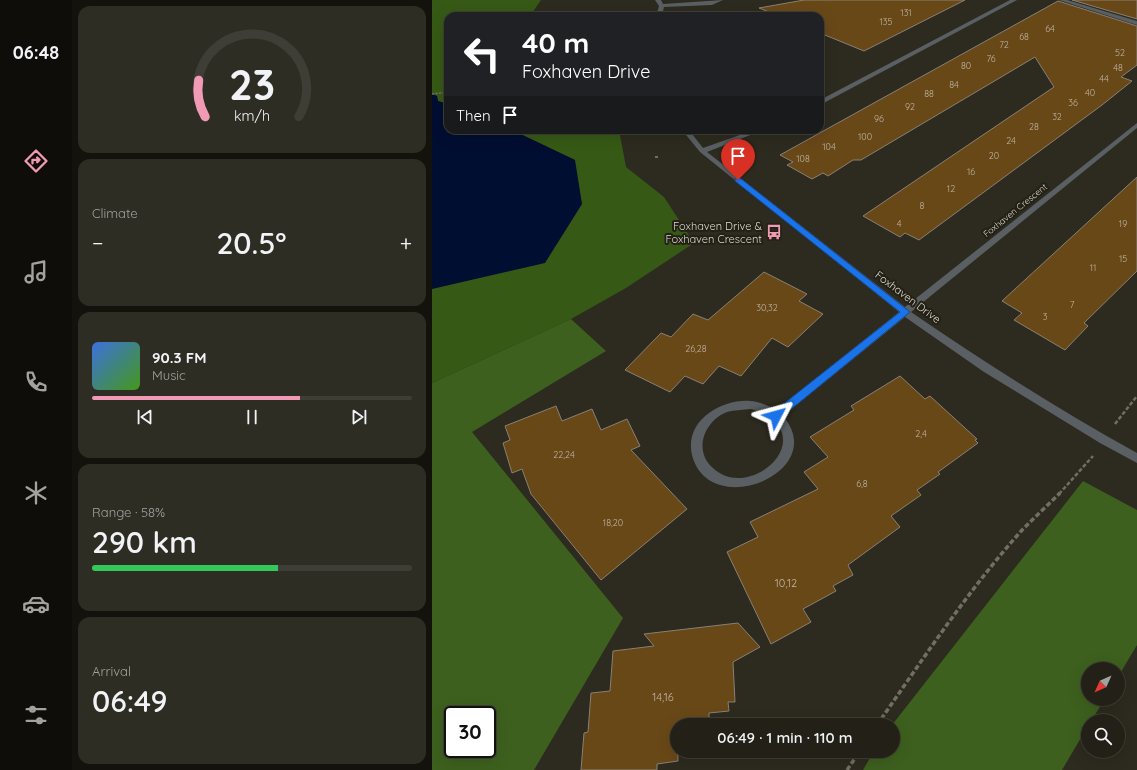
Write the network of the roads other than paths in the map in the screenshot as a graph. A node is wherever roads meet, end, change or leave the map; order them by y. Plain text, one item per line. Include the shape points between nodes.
1 (658, 0) edge
2 (720, 0) edge
3 (1014, 0) edge
4 (1062, 0) edge
5 (662, 6) junction
6 (661, 12) edge
7 (1137, 23) edge
8 (824, 101) edge
9 (1137, 124) edge
10 (688, 134) edge
11 (749, 134) edge
12 (702, 151) junction
13 (905, 312) junction
14 (776, 416) junction
15 (1137, 458) edge

1 - 5 street
2 - 5 street via 712,3
3 - 8 street
4 - 7 street
5 - 6 street
9 - 13 street, Foxhaven Crescent
10 - 12 street, Foxhaven Drive
11 - 12 street
12 - 13 street, Foxhaven Drive
13 - 14 street, Foxhaven Crescent
13 - 15 street, Foxhaven Drive via 987,369
14 - 14 street via 751,405 723,410 711,417 702,427 697,439 697,452 702,464 711,474 725,481 757,481 770,474 781,464 787,451 788,438 784,426

